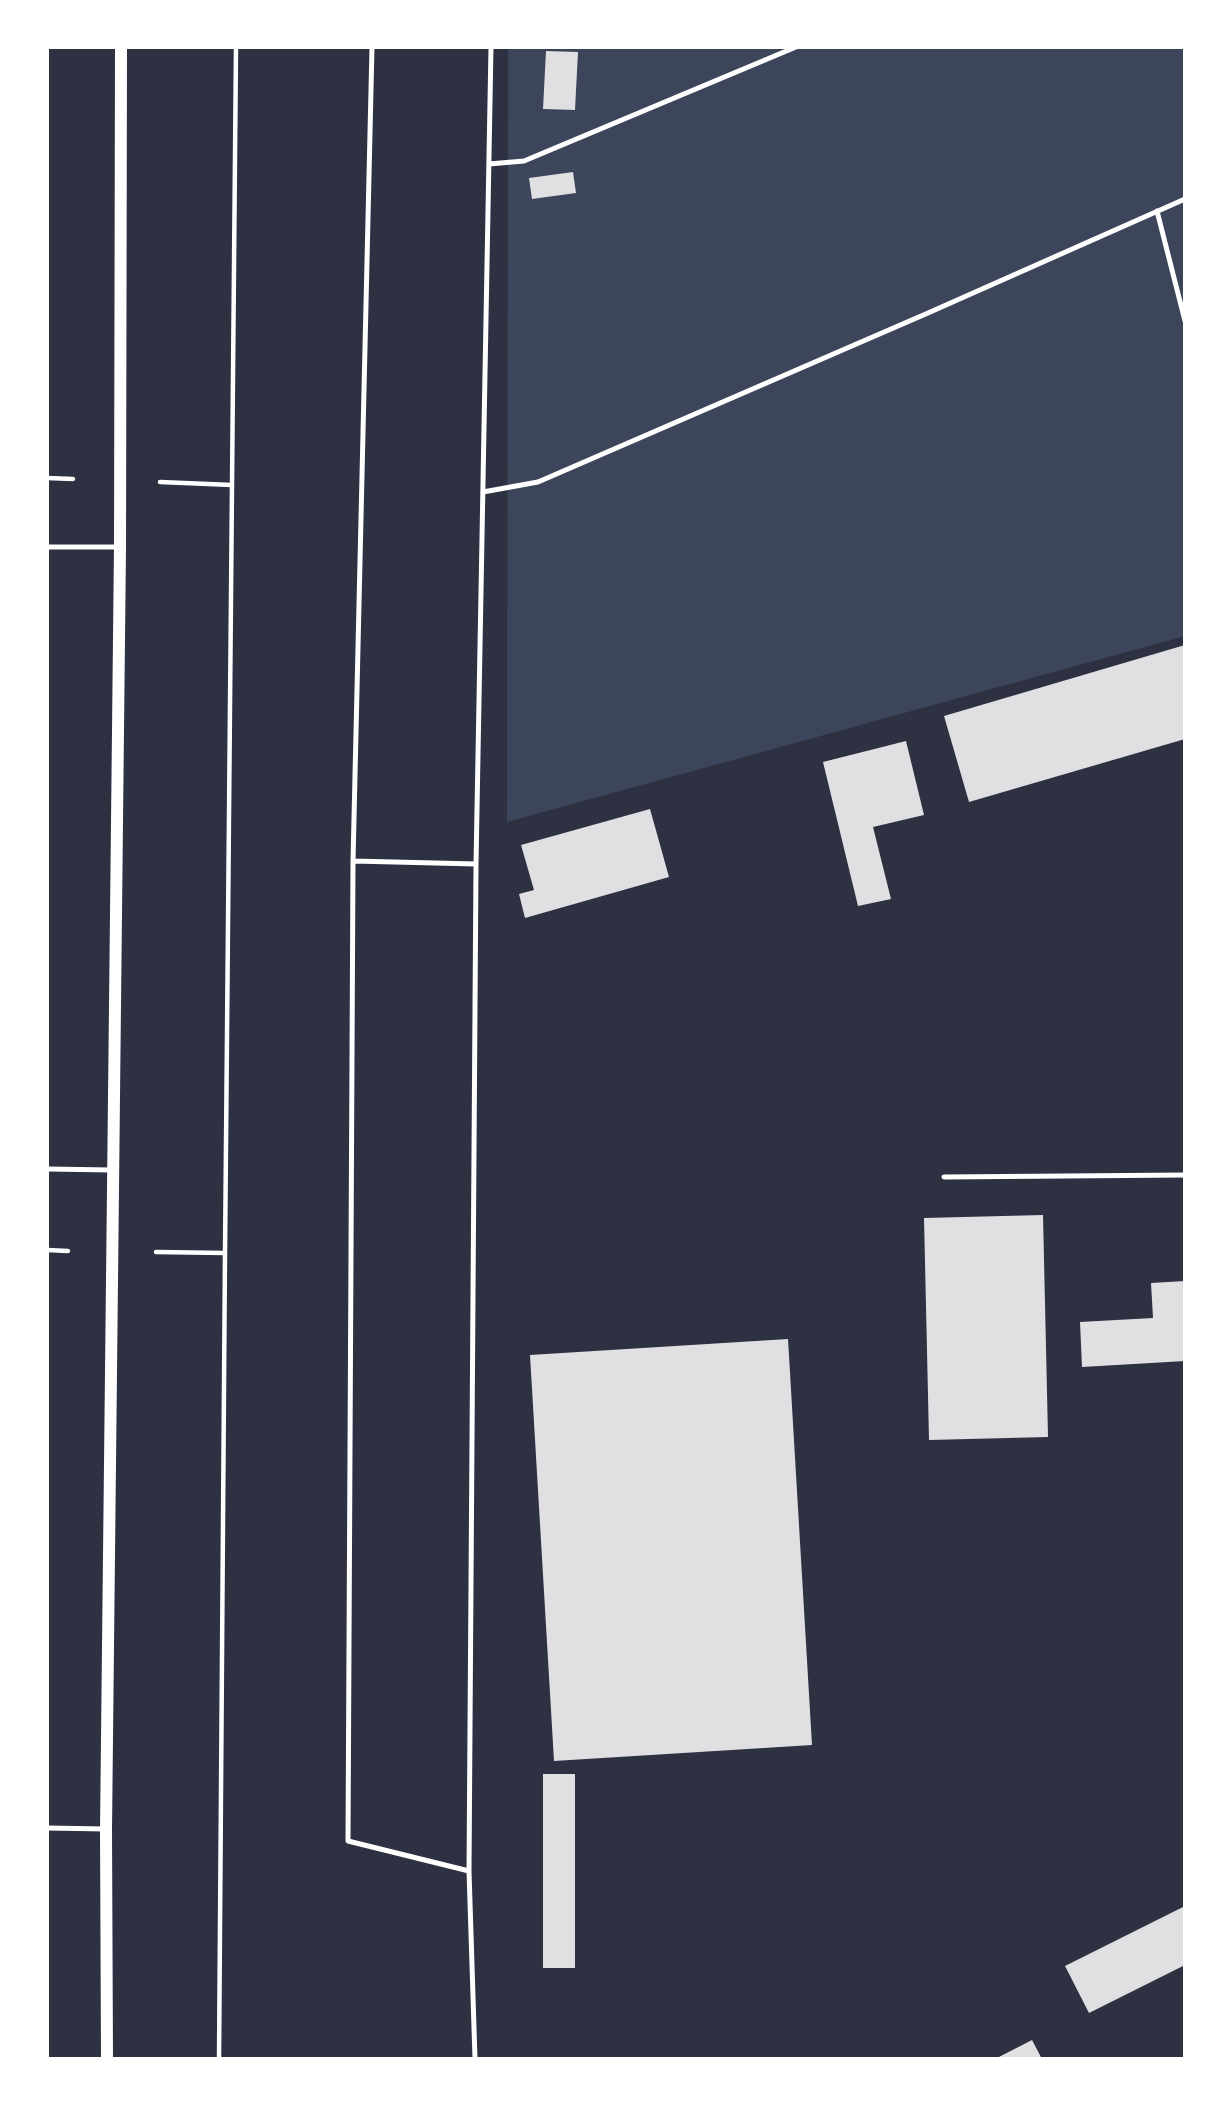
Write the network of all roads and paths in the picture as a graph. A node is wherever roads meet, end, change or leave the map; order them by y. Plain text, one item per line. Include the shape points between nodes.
1 (121, 47) edge
2 (236, 47) edge
3 (372, 47) edge
4 (491, 47) edge
5 (796, 47) edge
6 (489, 164) junction
7 (1185, 199) edge
8 (1157, 211) junction
9 (1185, 321) edge
10 (47, 478) edge
11 (73, 479) dead end
12 (160, 482) dead end
13 (232, 485) junction
14 (483, 492) junction
15 (47, 547) edge
16 (120, 547) junction
17 (354, 861) junction
18 (476, 864) junction
19 (47, 1169) edge
20 (112, 1170) junction
21 (1185, 1175) edge
22 (944, 1177) dead end
23 (47, 1251) edge
24 (68, 1251) dead end
25 (156, 1252) dead end
26 (225, 1253) junction
27 (47, 1828) edge
28 (106, 1829) junction
29 (469, 1871) junction
30 (107, 2059) edge
31 (219, 2059) edge
32 (475, 2059) edge

1 - 16 street
2 - 13 path
3 - 17 lane
4 - 6 lane
5 - 6 lane via 524,161
6 - 14 lane
7 - 8 lane
8 - 9 lane
8 - 14 lane via 538,482
10 - 11 path
12 - 13 path
13 - 26 path
14 - 18 lane
15 - 16 lane
16 - 20 street
17 - 18 lane
17 - 29 lane via 348,1841
18 - 29 lane
19 - 20 lane
20 - 28 street
21 - 22 lane
23 - 24 path
25 - 26 path
26 - 31 path
27 - 28 lane
28 - 30 street
29 - 32 lane

